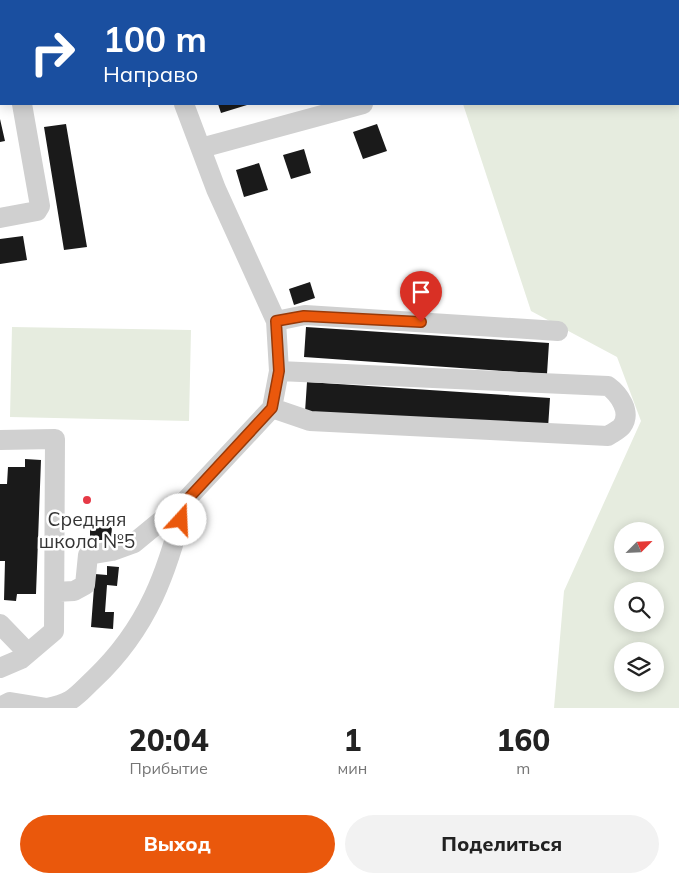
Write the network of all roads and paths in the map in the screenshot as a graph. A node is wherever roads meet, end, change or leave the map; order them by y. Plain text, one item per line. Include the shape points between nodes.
1 (22, 105) edge
2 (184, 105) edge
3 (359, 105) edge
4 (201, 148) junction
5 (0, 218) edge
6 (276, 321) junction
7 (558, 331) dead end
8 (279, 371) junction
9 (272, 408) junction
10 (0, 440) edge
11 (186, 501) junction
12 (55, 592) junction
13 (0, 624) edge
14 (28, 653) junction
15 (0, 668) edge
16 (0, 706) edge
17 (47, 708) edge

1 - 5 street via 40,206 37,212
2 - 4 street
3 - 4 street
4 - 6 street via 241,248
6 - 7 street via 304,316
6 - 8 street
8 - 9 street
8 - 9 street via 608,386 619,394 624,420 608,436 310,421
9 - 11 street
10 - 12 street via 56,439
11 - 12 street via 134,543 88,555 84,585 74,591
11 - 17 street via 171,558 142,622 106,668 67,704
12 - 14 street via 54,631
13 - 14 street
14 - 15 street
16 - 17 street via 10,702

